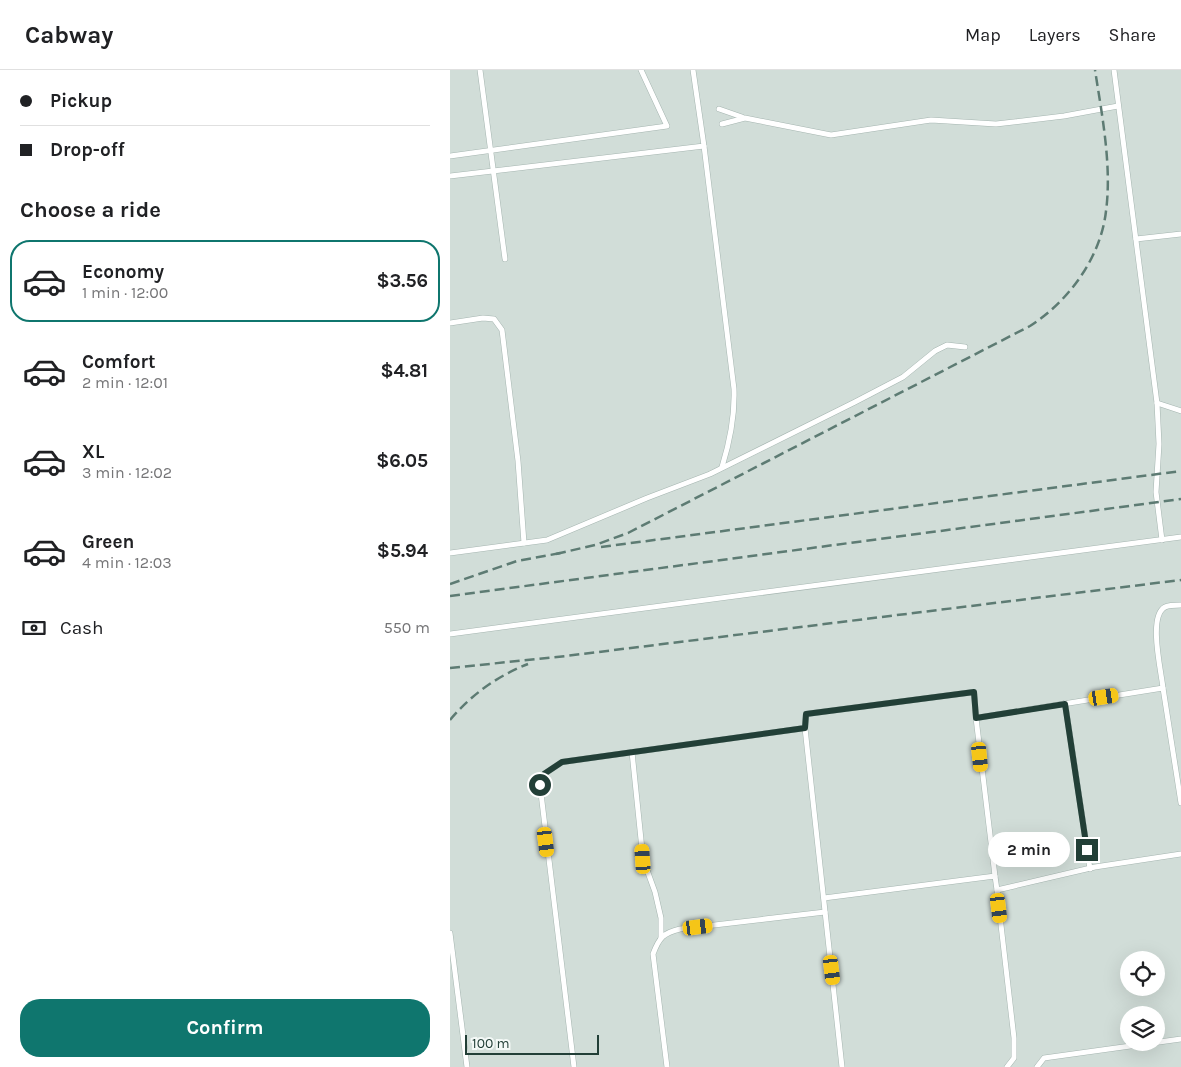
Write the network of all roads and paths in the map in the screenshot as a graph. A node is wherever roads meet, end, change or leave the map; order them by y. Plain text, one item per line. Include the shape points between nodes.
1 (480, 70) edge
2 (641, 70) edge
3 (693, 70) edge
4 (1114, 70) edge
5 (1118, 106) junction
6 (719, 109) dead end
7 (746, 118) junction
8 (722, 124) dead end
9 (704, 146) junction
10 (490, 150) junction
11 (450, 156) edge
12 (493, 171) junction
13 (450, 176) edge
14 (1181, 234) edge
15 (1136, 239) junction
16 (505, 259) dead end
17 (450, 322) edge
18 (964, 347) dead end
19 (1157, 403) junction
20 (1181, 411) edge
21 (722, 467) junction
22 (1181, 537) edge
23 (1162, 540) junction
24 (524, 543) junction
25 (450, 553) edge
26 (1181, 605) edge
27 (450, 634) edge
28 (1163, 688) junction
29 (1065, 704) junction
30 (976, 718) junction
31 (805, 728) junction
32 (632, 752) junction
33 (1181, 803) edge
34 (1181, 854) edge
35 (1090, 869) junction
36 (994, 876) junction
37 (997, 890) junction
38 (824, 898) junction
39 (825, 912) junction
40 (450, 933) edge
41 (662, 938) junction
42 (452, 963) edge
43 (1181, 1039) edge
44 (467, 1067) edge
45 (574, 1067) edge
46 (667, 1067) edge
47 (842, 1067) edge
48 (1008, 1067) edge
49 (1037, 1067) edge

1 - 10 lane
2 - 10 lane via 667,126
3 - 9 lane
4 - 5 lane
5 - 7 lane via 996,124 932,120 831,135
5 - 15 lane
6 - 7 lane
7 - 8 lane
9 - 12 lane
9 - 21 lane via 734,389 732,430
10 - 11 lane
10 - 12 lane
12 - 13 lane
12 - 16 lane
14 - 15 lane
15 - 19 lane
17 - 24 lane via 494,319 502,330
18 - 21 lane via 947,345 903,377
19 - 20 lane
19 - 23 lane via 1156,492
21 - 24 lane via 547,540
22 - 23 lane
23 - 27 lane
24 - 25 lane
26 - 28 lane via 1166,607 1158,614 1156,625
28 - 29 lane
28 - 33 lane
29 - 30 lane
29 - 35 lane
30 - 31 lane via 974,692 806,714
30 - 36 lane
31 - 32 lane
31 - 38 lane
32 - 41 lane via 643,859 656,892
32 - 45 lane via 562,762 544,774 540,785
34 - 35 lane
35 - 37 lane
36 - 37 lane
36 - 38 lane
37 - 48 lane via 1014,1038 1014,1058
38 - 39 lane
39 - 41 lane via 680,929 668,932
39 - 47 lane
40 - 42 lane
41 - 46 lane via 653,954
42 - 44 lane
43 - 49 lane via 1044,1058

